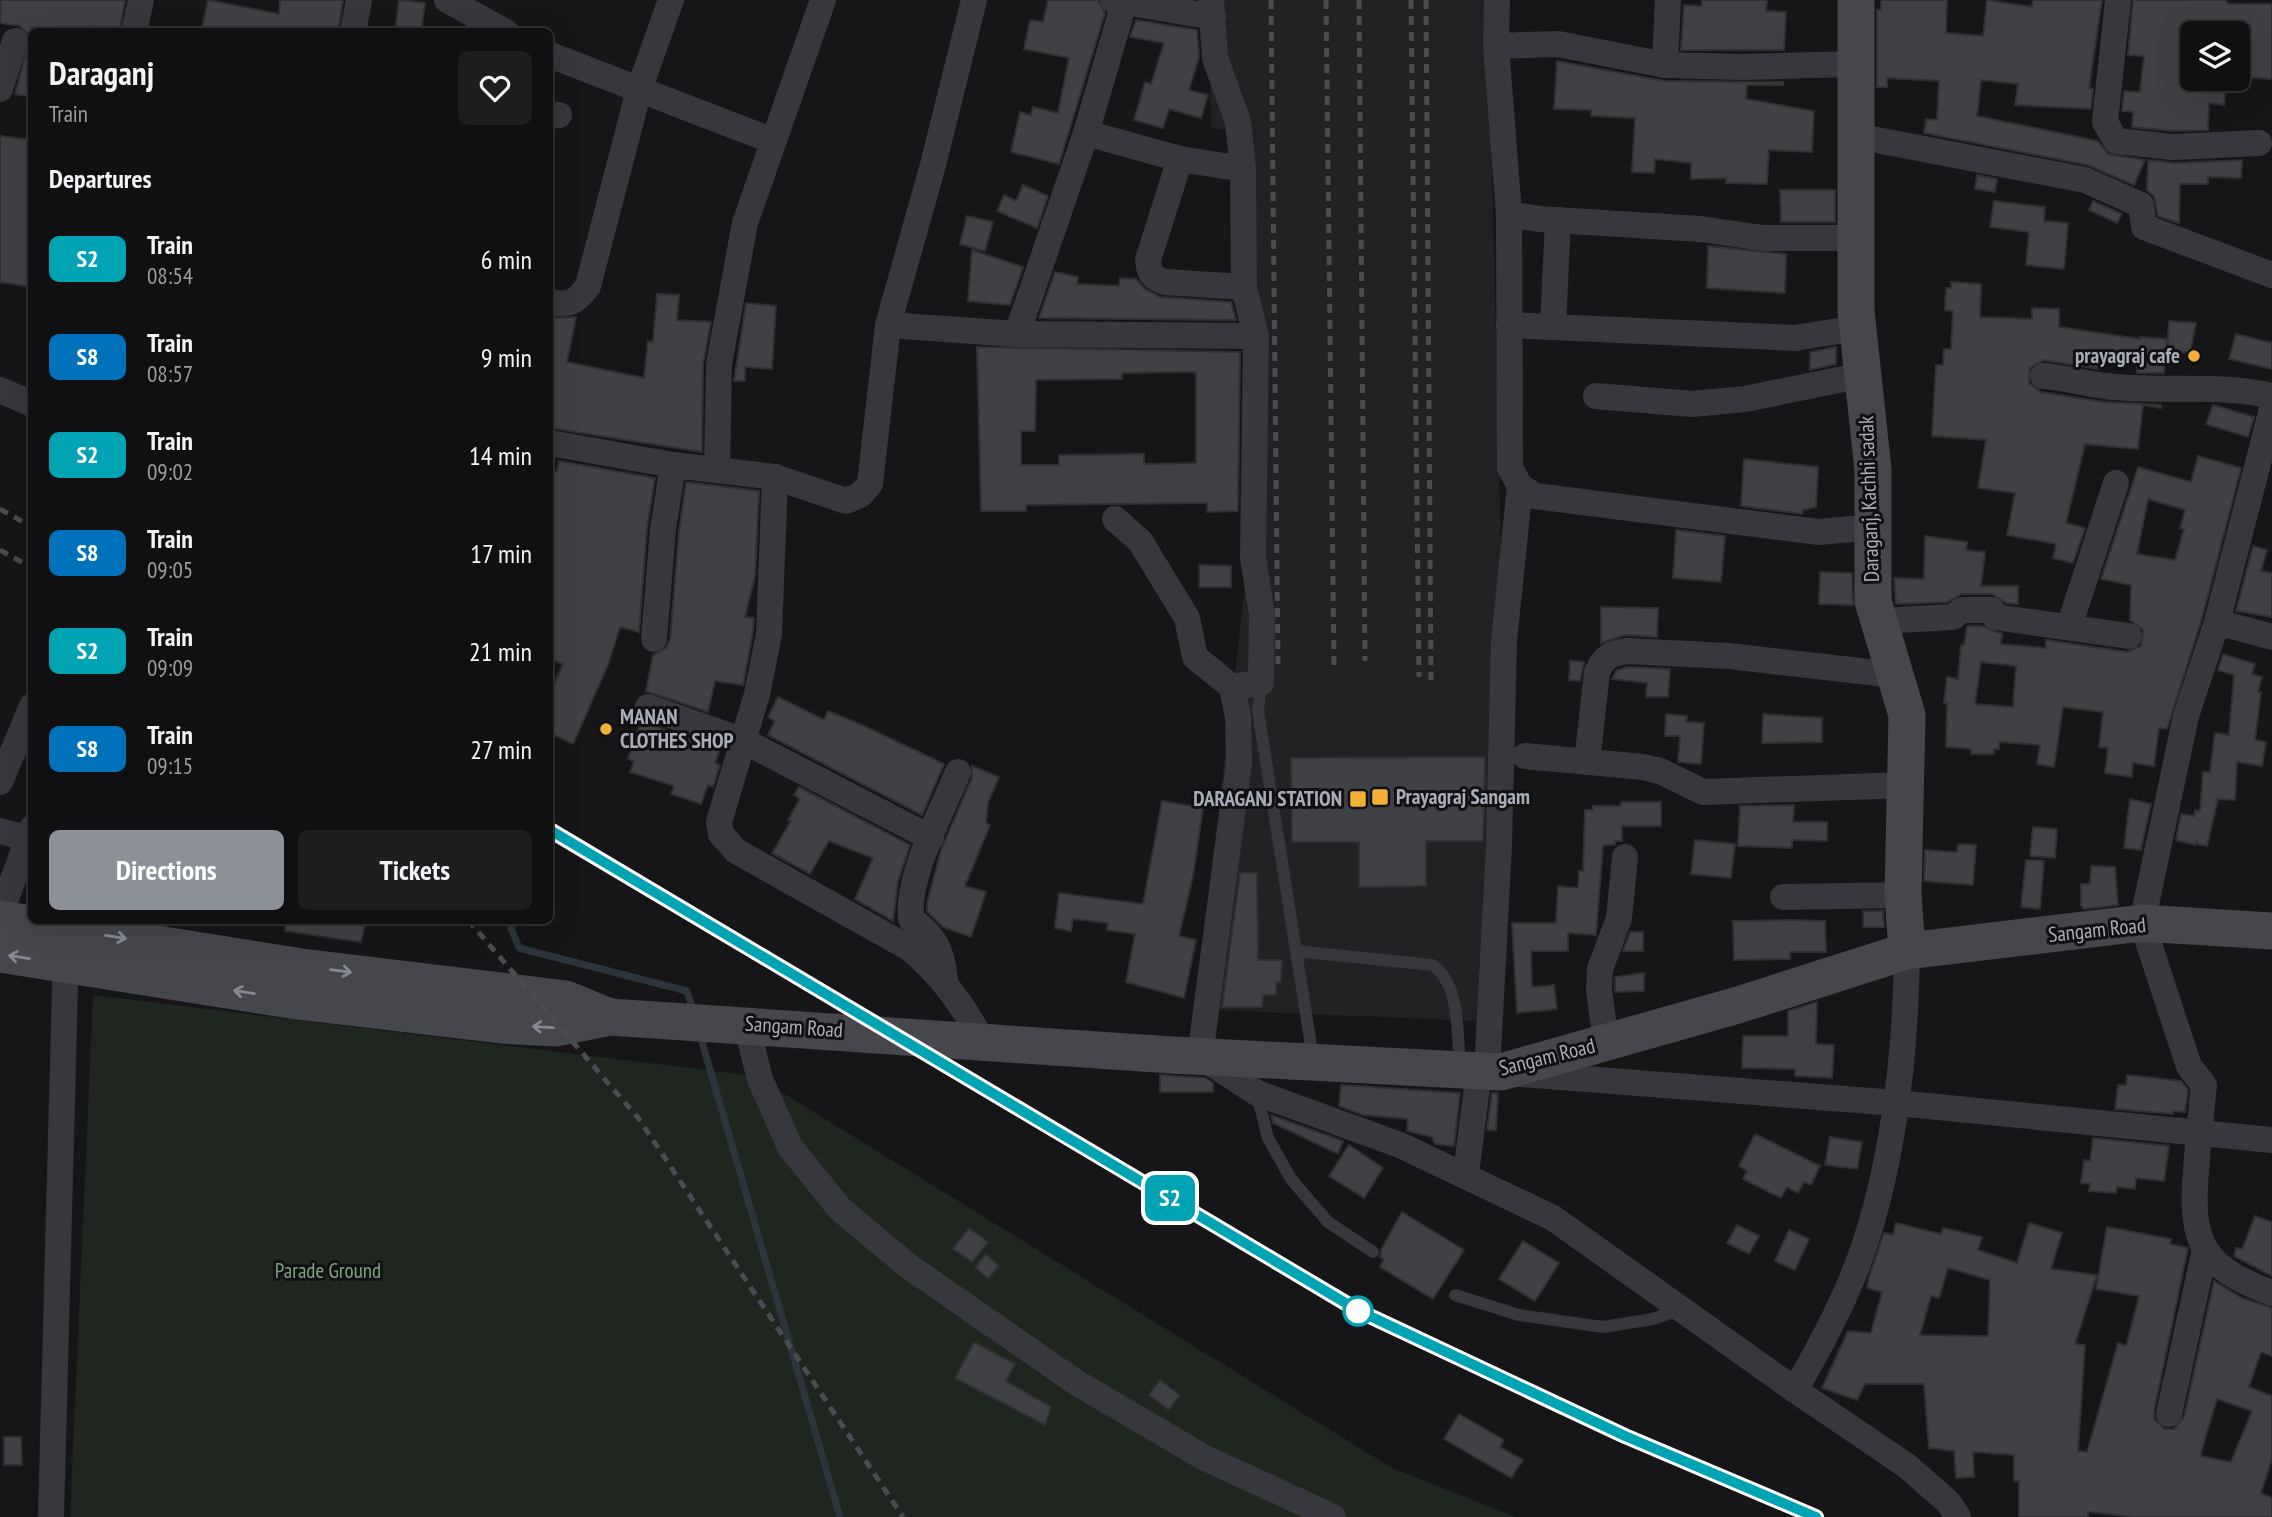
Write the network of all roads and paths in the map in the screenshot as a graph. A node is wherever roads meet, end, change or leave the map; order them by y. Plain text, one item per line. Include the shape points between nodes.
1 (141, 0) edge
2 (359, 0) edge
3 (447, 0) edge
4 (671, 0) edge
5 (823, 0) edge
6 (974, 0) edge
7 (1497, 0) edge
8 (1668, 0) edge
9 (1856, 0) edge
10 (2118, 0) edge
11 (1119, 1) edge
12 (1212, 9) edge
13 (135, 28) edge
14 (354, 28) edge
15 (499, 28) edge
16 (15, 40) edge
17 (1496, 46) junction
18 (553, 56) edge
19 (1854, 64) junction
20 (1665, 65) junction
21 (0, 89) edge
22 (639, 90) junction
23 (1086, 133) junction
24 (1856, 136) junction
25 (773, 141) junction
26 (2259, 143) dead end
27 (1180, 159) junction
28 (1243, 169) junction
29 (1508, 214) junction
30 (1558, 220) junction
31 (1856, 238) junction
32 (2272, 275) edge
33 (1244, 287) junction
34 (553, 303) edge
35 (888, 325) junction
36 (1509, 325) junction
37 (1553, 327) junction
38 (1857, 328) junction
39 (1017, 334) junction
40 (1256, 336) junction
41 (1863, 375) junction
42 (2043, 376) dead end
43 (0, 390) edge
44 (1596, 396) dead end
45 (2272, 396) edge
46 (28, 402) edge
47 (2272, 409) edge
48 (553, 444) edge
49 (673, 465) junction
50 (717, 470) junction
51 (775, 477) junction
52 (2116, 483) dead end
53 (1520, 486) junction
54 (1115, 519) dead end
55 (1873, 527) junction
56 (1879, 621) junction
57 (2217, 622) junction
58 (2069, 627) junction
59 (2129, 636) dead end
60 (2272, 637) edge
61 (654, 639) dead end
62 (1895, 675) junction
63 (1261, 683) junction
64 (1232, 687) junction
65 (648, 706) dead end
66 (28, 716) edge
67 (744, 741) junction
68 (1525, 756) dead end
69 (1587, 762) junction
70 (958, 772) dead end
71 (0, 782) edge
72 (1907, 785) junction
73 (0, 831) edge
74 (28, 833) edge
75 (28, 836) edge
76 (931, 838) junction
77 (1625, 857) dead end
78 (1903, 895) junction
79 (1783, 897) dead end
80 (0, 917) edge
81 (2142, 923) junction
82 (2270, 923) edge
83 (73, 936) edge
84 (1296, 951) junction
85 (1907, 951) junction
86 (0, 954) edge
87 (946, 982) junction
88 (735, 1023) junction
89 (983, 1041) junction
90 (1606, 1042) junction
91 (1200, 1056) junction
92 (1314, 1062) junction
93 (1482, 1071) junction
94 (1257, 1093) junction
95 (1897, 1103) junction
96 (2199, 1131) junction
97 (2272, 1140) edge
98 (1465, 1174) junction
99 (2205, 1249) junction
100 (1373, 1252) dead end
101 (2272, 1293) edge
102 (1455, 1296) dead end
103 (1681, 1310) junction
104 (1796, 1390) junction
105 (2169, 1415) dead end
106 (51, 1517) edge
107 (1333, 1517) edge
108 (1958, 1517) edge

1 - 13 street
2 - 14 street
3 - 15 street
4 - 22 street
5 - 25 street
6 - 35 street
7 - 17 street
8 - 20 street
9 - 19 main road, Daraganj, Kachhi sadak
10 - 26 street via 2105,122 2116,142 2173,147
11 - 12 street
11 - 23 street
12 - 28 street via 1215,58 1238,122
16 - 21 street
17 - 20 street via 1558,44
17 - 29 street
18 - 22 street
19 - 20 street
19 - 24 main road, Daraganj, Kachhi sadak
22 - 25 street
22 - 34 street via 588,286 576,302
23 - 27 street
23 - 39 street
24 - 31 main road, Daraganj, Kachhi sadak
24 - 32 street via 2085,180 2141,205 2144,227 2161,236
25 - 50 street via 745,223 719,364
27 - 28 street
27 - 33 street via 1148,260 1149,271 1165,282
28 - 33 street
29 - 30 street
29 - 36 street
30 - 31 street via 1763,238
30 - 37 street
31 - 38 main road, Daraganj, Kachhi sadak
33 - 40 street
35 - 39 street
35 - 51 street via 870,484 846,501
36 - 37 street
36 - 53 street via 1510,468
37 - 38 street via 1795,338
38 - 41 main road, Daraganj, Kachhi sadak
39 - 40 street
40 - 63 street via 1253,558 1262,614
41 - 44 street via 1745,399 1692,404
41 - 55 main road, Daraganj, Kachhi sadak via 1873,470
42 - 45 street via 2104,386 2221,389
43 - 46 street
47 - 57 street
48 - 49 street
49 - 50 street
49 - 61 street
50 - 51 street
51 - 67 street via 769,634
52 - 58 street
53 - 55 street via 1535,496 1819,532
53 - 93 street via 1504,641 1499,846
54 - 64 street via 1140,541 1187,618 1195,657
55 - 56 main road, Daraganj, Kachhi sadak via 1873,601
56 - 58 street via 1992,610 1995,617
56 - 62 main road, Daraganj, Kachhi sadak
57 - 60 street
57 - 81 street via 2186,716
58 - 59 street
62 - 69 street via 1729,656 1612,653 1597,672
62 - 72 main road, Daraganj, Kachhi sadak via 1907,715
63 - 64 street
63 - 84 lane via 1258,710
64 - 91 street via 1239,763
65 - 67 street
66 - 71 street
67 - 76 street
67 - 87 street via 722,804 721,834 736,850 909,948
68 - 69 street
69 - 72 street via 1660,771 1703,793
70 - 76 street
72 - 78 main road, Daraganj, Kachhi sadak
73 - 74 street
75 - 80 street
76 - 87 street via 910,905 911,919 930,932
77 - 90 street via 1619,918 1600,969
78 - 79 street
78 - 85 main road, Daraganj, Kachhi sadak
80 - 83 main road
81 - 82 main road, Sangam Road
81 - 85 main road, Sangam Road
81 - 96 street via 2189,1066 2204,1085
83 -> 86 main road
83 - 88 main road, Sangam Road via 566,999 610,1017
83 - 106 street
84 - 92 lane
84 - 93 lane via 1433,965 1444,972
85 - 90 main road, Sangam Road
85 - 95 street
87 - 89 street
88 - 89 main road, Sangam Road
88 - 107 street via 790,1147 840,1209 907,1265 1074,1381 1203,1457
89 - 91 main road, Sangam Road
90 - 93 main road, Sangam Road
91 - 92 main road, Sangam Road
91 - 94 street
92 - 93 main road, Sangam Road
93 - 95 street
93 - 98 street
94 - 98 street
94 - 100 lane via 1268,1138 1291,1179 1328,1222
95 - 96 street
95 - 104 street via 1871,1220 1852,1279
96 - 97 street
96 - 99 street via 2193,1208
98 - 103 street via 1553,1218
99 - 101 street via 2222,1269
99 - 105 street
102 - 103 lane via 1519,1315 1603,1327
103 - 104 street
104 - 108 street via 1908,1466

